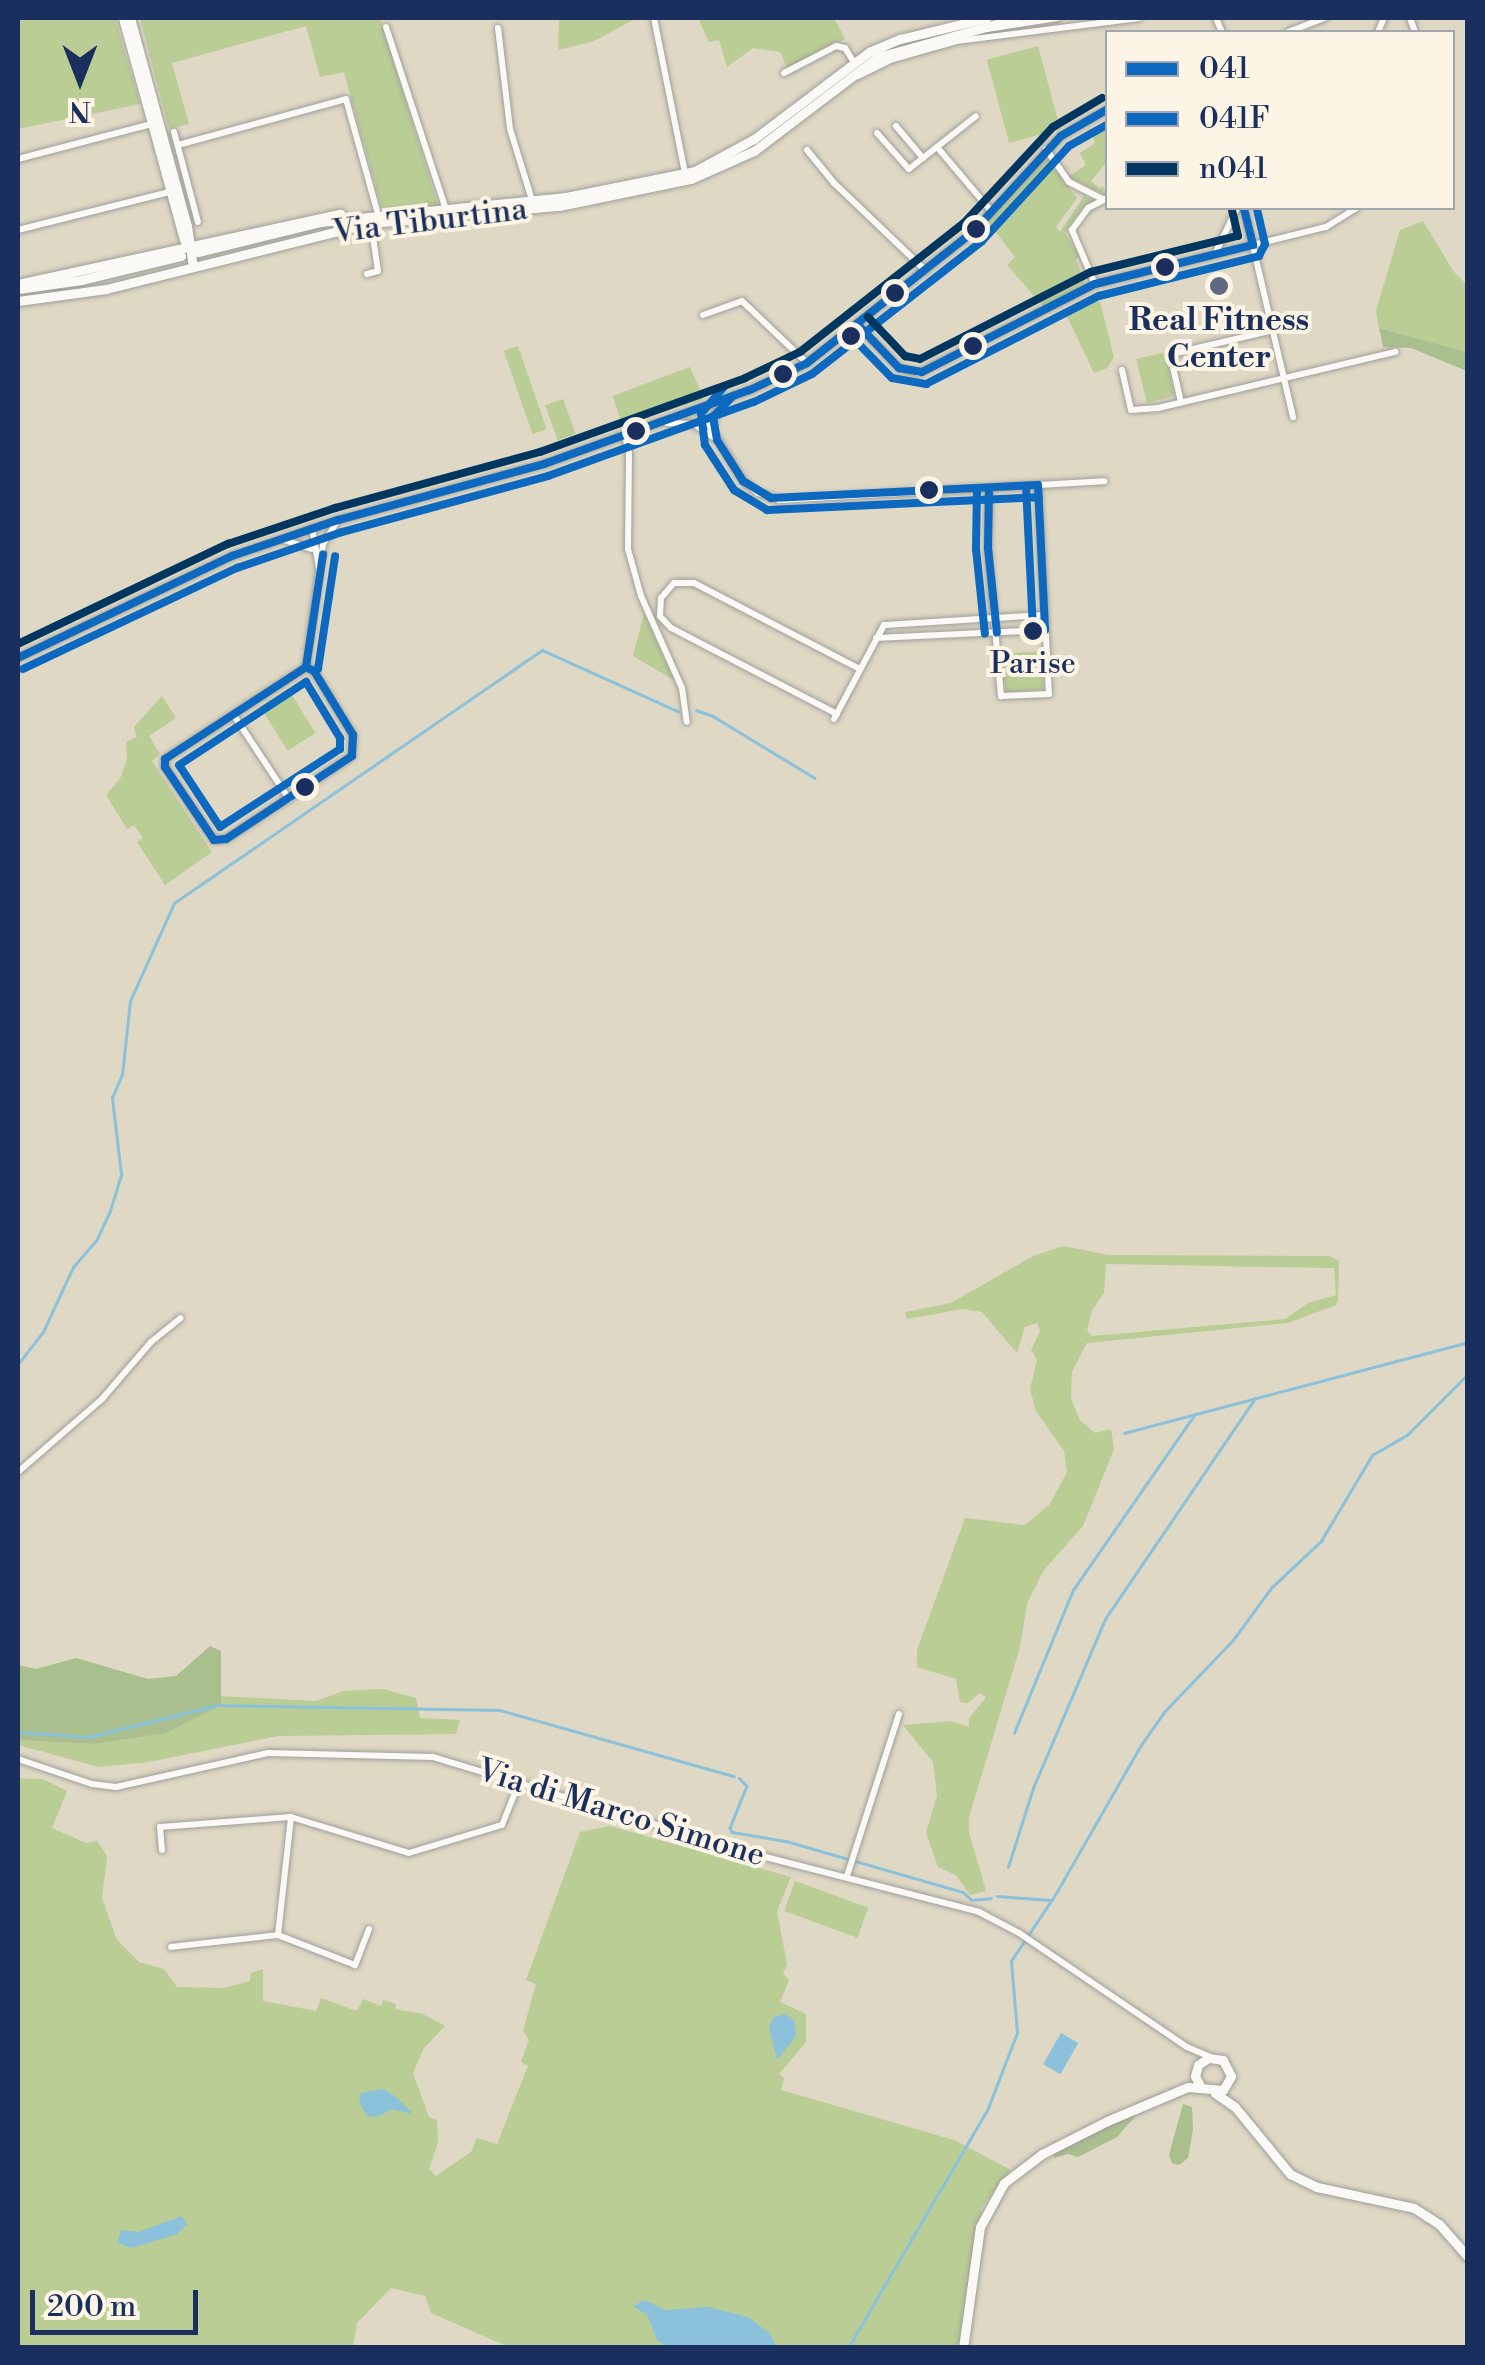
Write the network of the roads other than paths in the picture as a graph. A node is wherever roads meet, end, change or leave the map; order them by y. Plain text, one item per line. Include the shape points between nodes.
1 (126, 18) edge
2 (654, 18) edge
3 (983, 18) edge
4 (1018, 18) edge
5 (1057, 18) edge
6 (1139, 18) edge
7 (1326, 18) edge
8 (386, 26) dead end
9 (498, 28) dead end
10 (1293, 30) edge
11 (937, 39) junction
12 (853, 61) junction
13 (784, 72) dead end
14 (822, 96) junction
15 (1105, 111) edge
16 (976, 116) dead end
17 (151, 124) junction
18 (896, 126) dead end
19 (174, 132) dead end
20 (877, 133) dead end
21 (178, 145) junction
22 (938, 148) junction
23 (806, 150) dead end
24 (1046, 150) junction
25 (923, 158) junction
26 (18, 159) edge
27 (685, 173) junction
28 (189, 187) junction
29 (173, 191) junction
30 (1105, 199) edge
31 (532, 201) junction
32 (446, 210) junction
33 (1240, 210) edge
34 (1242, 210) edge
35 (1353, 210) edge
36 (378, 211) junction
37 (432, 211) junction
38 (992, 212) junction
39 (198, 222) dead end
40 (372, 223) junction
41 (183, 227) junction
42 (18, 230) edge
43 (212, 241) junction
44 (1253, 245) junction
45 (193, 250) junction
46 (168, 252) junction
47 (1215, 254) junction
48 (181, 256) dead end
49 (193, 267) junction
50 (926, 272) junction
51 (368, 274) dead end
52 (1095, 284) junction
53 (18, 287) edge
54 (18, 301) edge
55 (703, 314) dead end
56 (859, 326) junction
57 (1274, 330) junction
58 (1395, 352) dead end
59 (807, 364) junction
60 (1122, 370) dead end
61 (1284, 377) junction
62 (733, 396) junction
63 (1181, 402) junction
64 (698, 408) junction
65 (1294, 417) dead end
66 (651, 425) junction
67 (708, 428) junction
68 (625, 435) junction
69 (1104, 481) dead end
70 (1038, 486) junction
71 (988, 489) junction
72 (338, 520) junction
73 (312, 528) junction
74 (273, 541) junction
75 (323, 544) junction
76 (312, 549) junction
77 (320, 573) junction
78 (1044, 615) junction
79 (997, 617) junction
80 (932, 621) junction
81 (922, 622) junction
82 (1046, 630) junction
83 (997, 633) junction
84 (927, 637) junction
85 (876, 638) junction
86 (18, 658) edge
87 (306, 667) junction
88 (860, 668) junction
89 (233, 714) junction
90 (687, 722) dead end
91 (289, 799) junction
92 (182, 1318) dead end
93 (18, 1472) edge
94 (899, 1714) dead end
95 (18, 1759) edge
96 (519, 1782) junction
97 (291, 1817) junction
98 (162, 1850) dead end
99 (847, 1876) junction
100 (369, 1929) dead end
101 (278, 1936) junction
102 (171, 1947) dead end
103 (1187, 2047) junction
104 (1212, 2057) junction
105 (1196, 2071) junction
106 (1229, 2082) junction
107 (1183, 2088) junction
108 (1201, 2088) junction
109 (1212, 2092) junction
110 (1239, 2112) junction
111 (1468, 2257) edge
112 (963, 2348) edge

1 - 17 main road
1 - 29 main road
2 - 27 street
3 - 12 main road, Via Tiburtina via 900,39
4 - 11 main road, Via Tiburtina
5 - 11 street, Via Tiburtina
6 - 14 street, Via Tiburtina via 950,43 893,58
7 - 10 street
8 - 32 street
9 - 31 street via 510,129
11 - 14 main road, Via Tiburtina via 878,57
12 - 13 street via 836,46
12 - 27 main road, Via Tiburtina via 742,148
14 - 40 main road, Via Tiburtina via 754,150 691,180 558,206
15 - 24 street
16 - 22 street
17 - 26 street
17 - 29 main road
18 - 25 street
19 - 21 street
20 - 25 street via 908,169
21 - 28 street
21 - 36 street via 346,99
22 - 25 street
22 - 38 street
23 - 50 street
24 - 30 street via 1068,182
24 - 38 street
27 - 31 main road, Via Tiburtina
28 - 29 street
28 - 39 street
29 - 41 main road
29 - 42 street
30 - 52 street via 1072,230
31 - 32 main road, Via Tiburtina
32 - 37 main road, Via Tiburtina
33 - 47 street
34 - 44 street
35 - 44 street via 1331,226
36 - 37 main road
36 - 43 main road via 318,216
37 - 45 main road, Via Tiburtina via 320,222
38 - 50 street
40 - 49 main road, Via Tiburtina
40 - 51 street via 378,271
41 - 43 main road
41 - 45 main road
41 - 46 main road
43 - 45 main road
44 - 47 street
44 - 57 street
45 - 46 main road
45 - 49 main road
46 - 53 main road
47 - 52 street
48 - 53 main road via 82,280
49 - 54 main road, Via Tiburtina via 106,289
50 - 56 street
52 - 56 street via 920,372 899,368
55 - 59 street via 742,301
56 - 59 street
57 - 61 street
57 - 63 street via 1176,353
58 - 61 street
59 - 62 street
60 - 63 street via 1131,410
61 - 63 street
61 - 65 street
62 - 64 street
62 - 67 street
64 - 66 street
64 - 67 street
66 - 67 street
66 - 68 street
67 - 71 street via 743,481 771,498
68 - 72 street
68 - 90 street via 632,566 682,688
69 - 70 street
70 - 71 street
70 - 78 street
71 - 79 street
72 - 73 street
72 - 75 street
73 - 74 street
73 - 75 street
73 - 76 street
74 - 76 street
74 - 86 street
75 - 77 street
76 - 77 street
77 - 87 street
78 - 79 street
78 - 82 street
79 - 80 street
79 - 83 street
80 - 81 street
80 - 84 street
81 - 84 street
81 - 85 street via 886,624
82 - 83 street
82 - 83 street via 1050,694 1001,696
83 - 84 street
84 - 85 street
85 - 88 street
87 - 89 street
87 - 91 street via 355,745 346,762
88 - 88 street via 836,717 671,628 659,613 663,592 680,582 698,584
89 - 91 street
89 - 91 street via 164,760 204,830 224,840
92 - 93 street via 148,1345 102,1400
94 - 99 street
95 - 96 street, Via di Marco Simone via 116,1787 268,1752 434,1757
96 - 97 street via 500,1826 407,1853
96 - 99 street, Via di Marco Simone
97 - 98 street via 160,1828
97 - 101 street
99 - 103 street, Via di Marco Simone via 942,1900 1019,1933
100 - 101 street via 355,1965
101 - 102 street
103 - 104 street, Via di Marco Simone
103 - 105 street, Via di Marco Simone
104 - 105 main road
104 - 106 main road via 1228,2064
105 - 107 main road
105 - 108 main road
106 - 109 main road
106 - 110 main road
107 - 108 main road
107 - 112 main road via 1075,2136 1004,2183 980,2228
108 - 109 main road
109 - 110 main road
110 - 111 main road via 1290,2174 1329,2191 1414,2208

